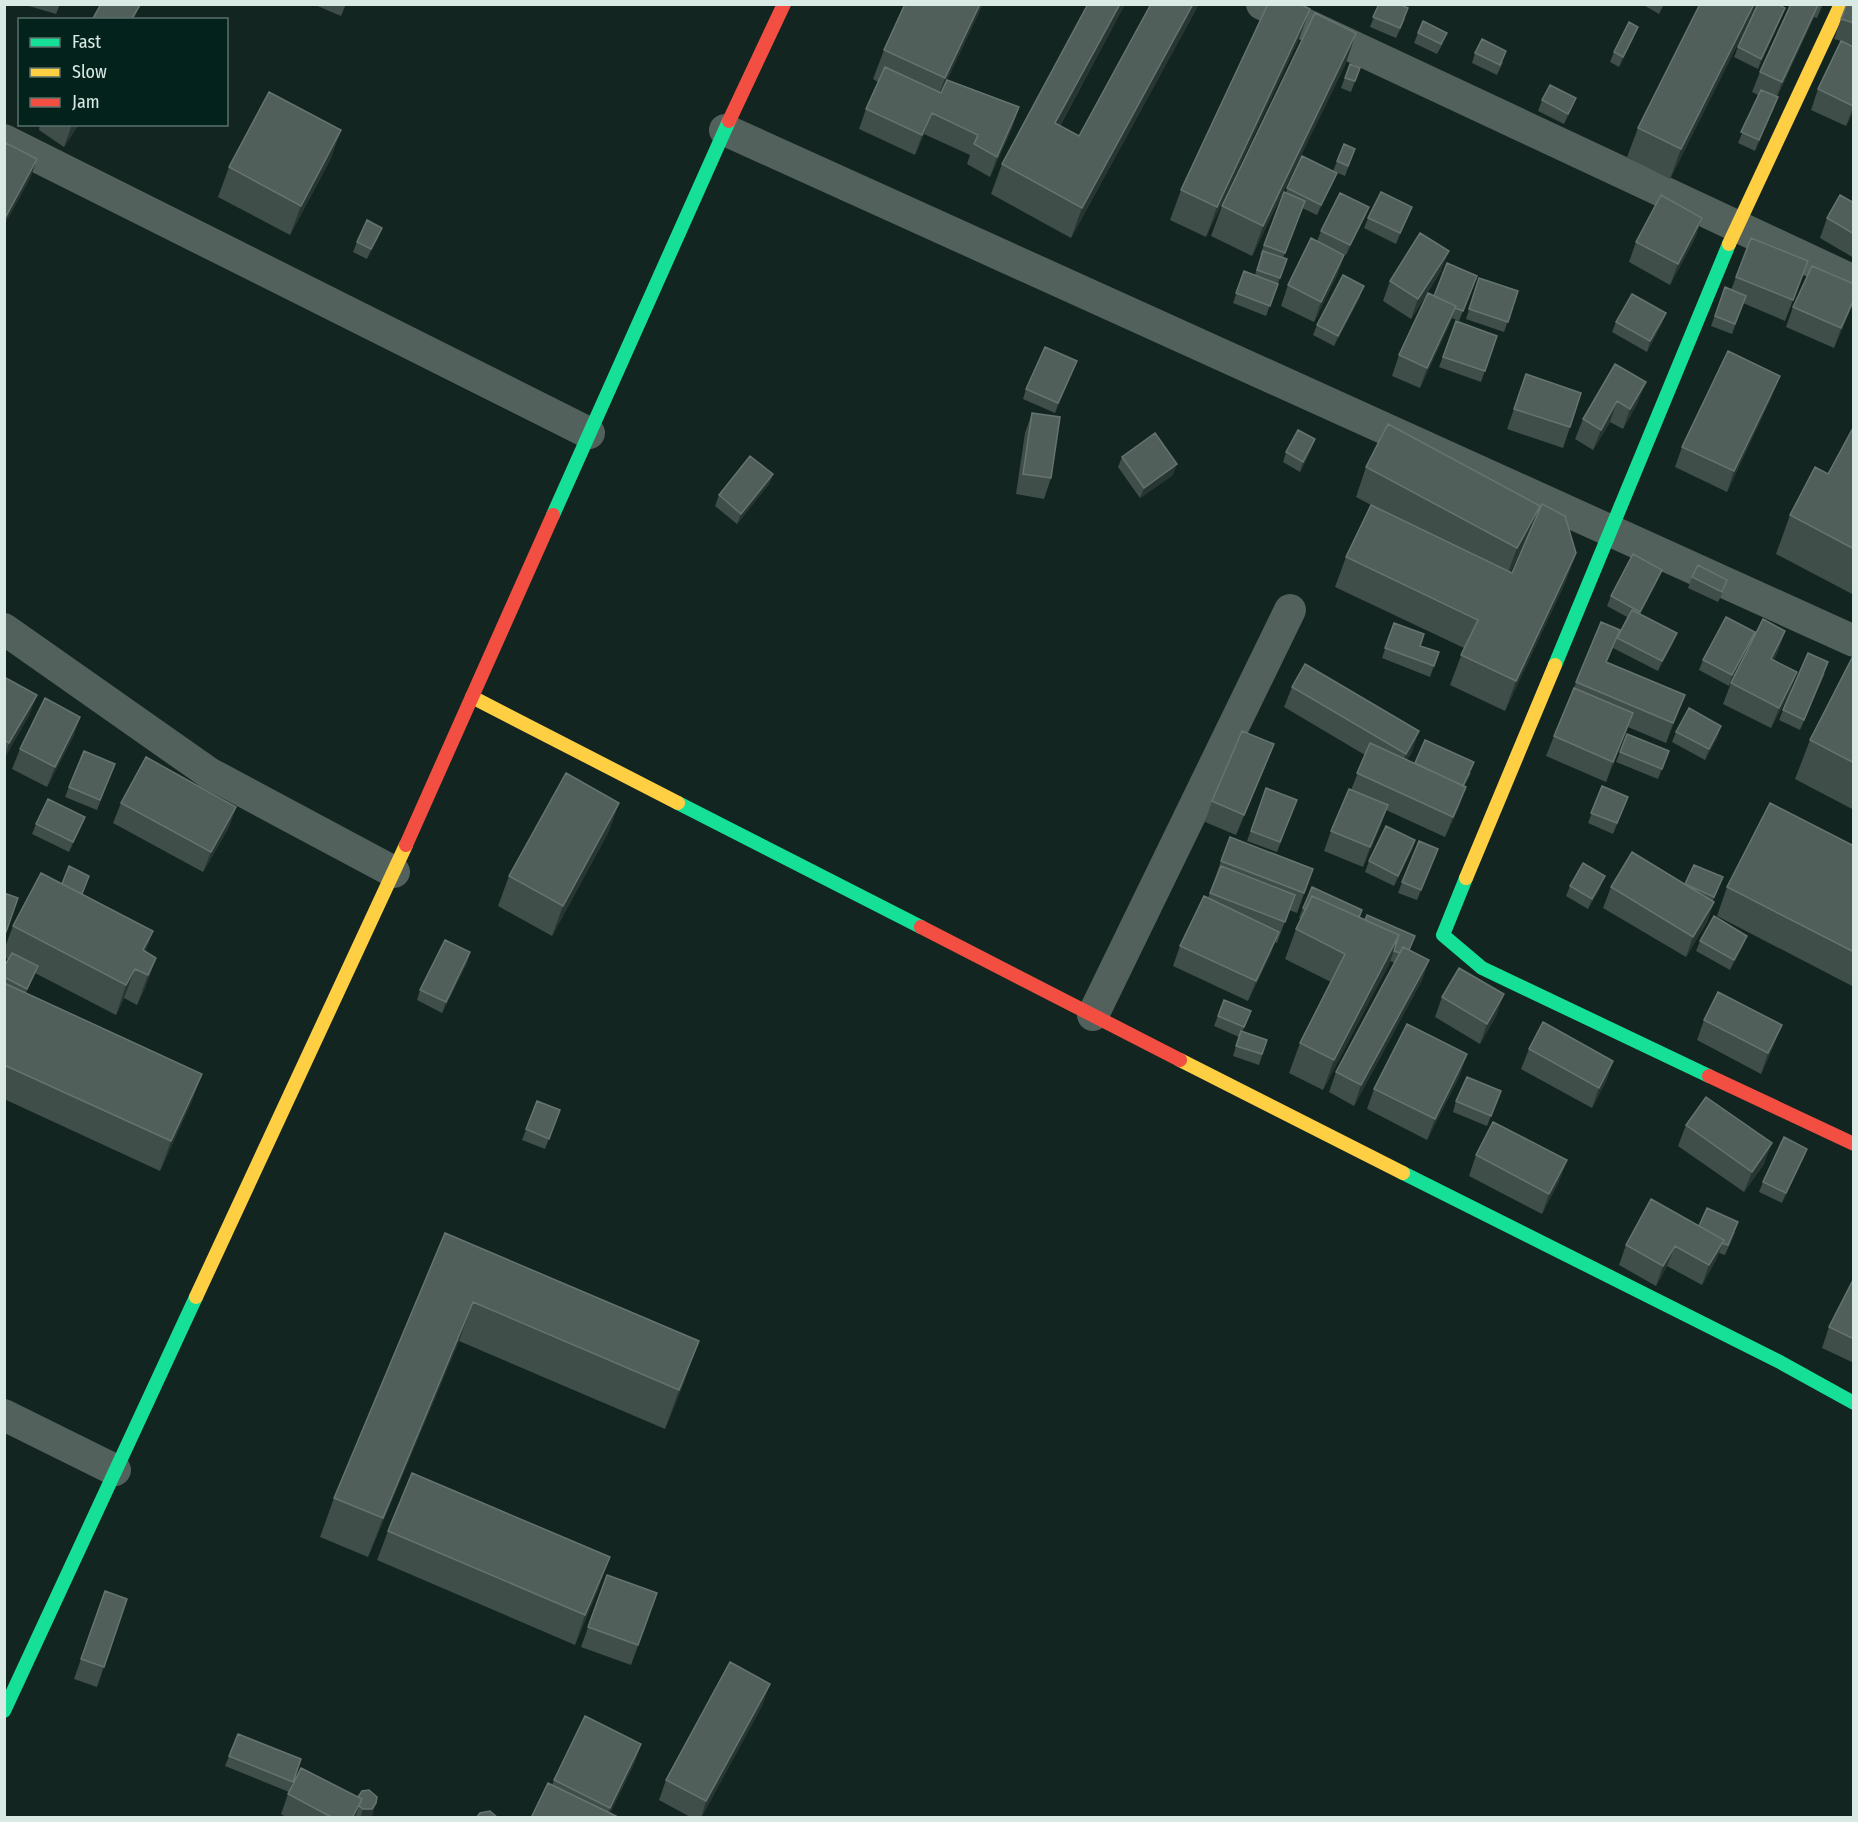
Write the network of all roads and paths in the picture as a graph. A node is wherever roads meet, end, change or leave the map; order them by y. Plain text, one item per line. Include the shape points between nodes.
1 (784, 4) edge
2 (1262, 4) edge
3 (1841, 4) edge
4 (725, 130) junction
5 (4, 140) edge
6 (1736, 226) junction
7 (1854, 281) edge
8 (589, 434) junction
9 (1609, 531) junction
10 (1290, 610) dead end
11 (4, 629) edge
12 (1854, 642) edge
13 (472, 697) junction
14 (394, 872) junction
15 (1093, 1015) junction
16 (1854, 1144) edge
17 (1854, 1403) edge
18 (4, 1415) edge
19 (115, 1470) junction
20 (4, 1712) edge

1 - 4 street
2 - 6 street
3 - 6 street
4 - 8 street
4 - 9 street
5 - 8 street
6 - 7 street
6 - 9 street
8 - 13 street
9 - 12 street
9 - 16 street via 1443,935 1482,968
10 - 15 street
11 - 14 street via 209,773
13 - 14 street
13 - 15 street
14 - 19 street
15 - 17 street
18 - 19 street
19 - 20 street

